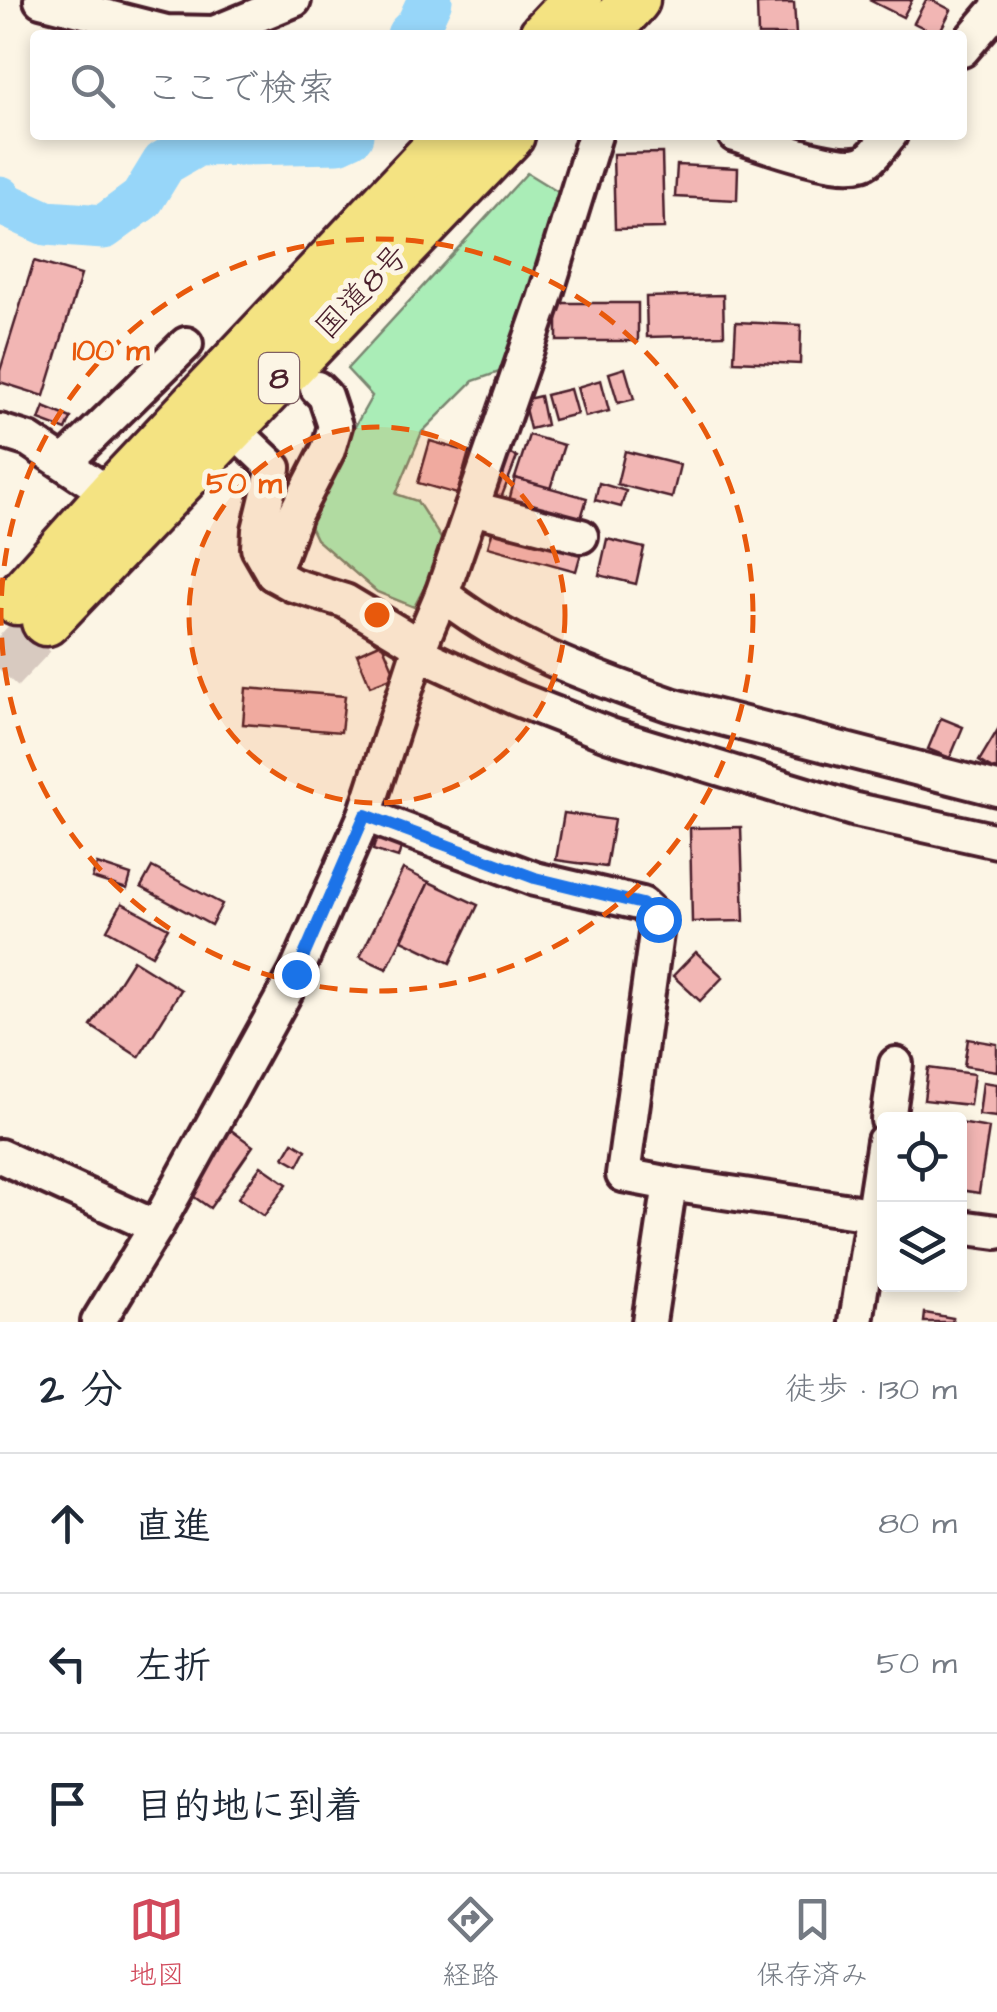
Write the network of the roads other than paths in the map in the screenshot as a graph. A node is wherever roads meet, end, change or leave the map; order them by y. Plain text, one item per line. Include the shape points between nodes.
1 (41, 0) edge
2 (294, 0) edge
3 (577, 0) edge
4 (635, 0) edge
5 (997, 8) edge
6 (158, 30) edge
7 (221, 30) edge
8 (549, 30) edge
9 (608, 30) edge
10 (967, 44) edge
11 (445, 140) edge
12 (505, 140) edge
13 (593, 140) edge
14 (752, 140) edge
15 (886, 140) edge
16 (186, 344) dead end
17 (317, 388) dead end
18 (232, 428) junction
19 (0, 431) edge
20 (64, 463) junction
21 (112, 495) junction
22 (472, 508) junction
23 (580, 536) dead end
24 (273, 574) junction
25 (442, 594) junction
26 (419, 649) junction
27 (997, 790) edge
28 (365, 815) junction
29 (997, 841) edge
30 (896, 1064) dead end
31 (889, 1112) edge
32 (0, 1156) edge
33 (670, 1184) junction
34 (877, 1215) edge
35 (877, 1224) edge
36 (156, 1227) junction
37 (967, 1227) edge
38 (997, 1232) edge
39 (98, 1322) edge
40 (649, 1322) edge
41 (856, 1322) edge

1 - 6 street
2 - 7 street
3 - 8 highway
4 - 9 highway
5 - 10 street
11 - 21 highway, 国道8号 / 8
12 - 18 highway, 国道8号 / 8
13 - 22 street
14 - 15 street via 851,167 868,161
16 - 20 street
17 - 24 street via 336,426
18 - 21 highway, 国道8号 / 8 via 32,611
18 - 24 street via 274,468 258,548
19 - 20 street via 30,440
20 - 21 street
22 - 23 street
22 - 25 street
24 - 26 street via 345,601
25 - 26 street
25 - 27 street via 530,648 670,705
26 - 28 street
26 - 29 street via 515,698 610,735 856,810
28 - 33 street via 535,878 642,904 658,919 623,1175
28 - 36 street via 296,974
30 - 31 street
32 - 36 street
33 - 34 street
33 - 40 street
35 - 41 street
36 - 39 street
37 - 38 street

